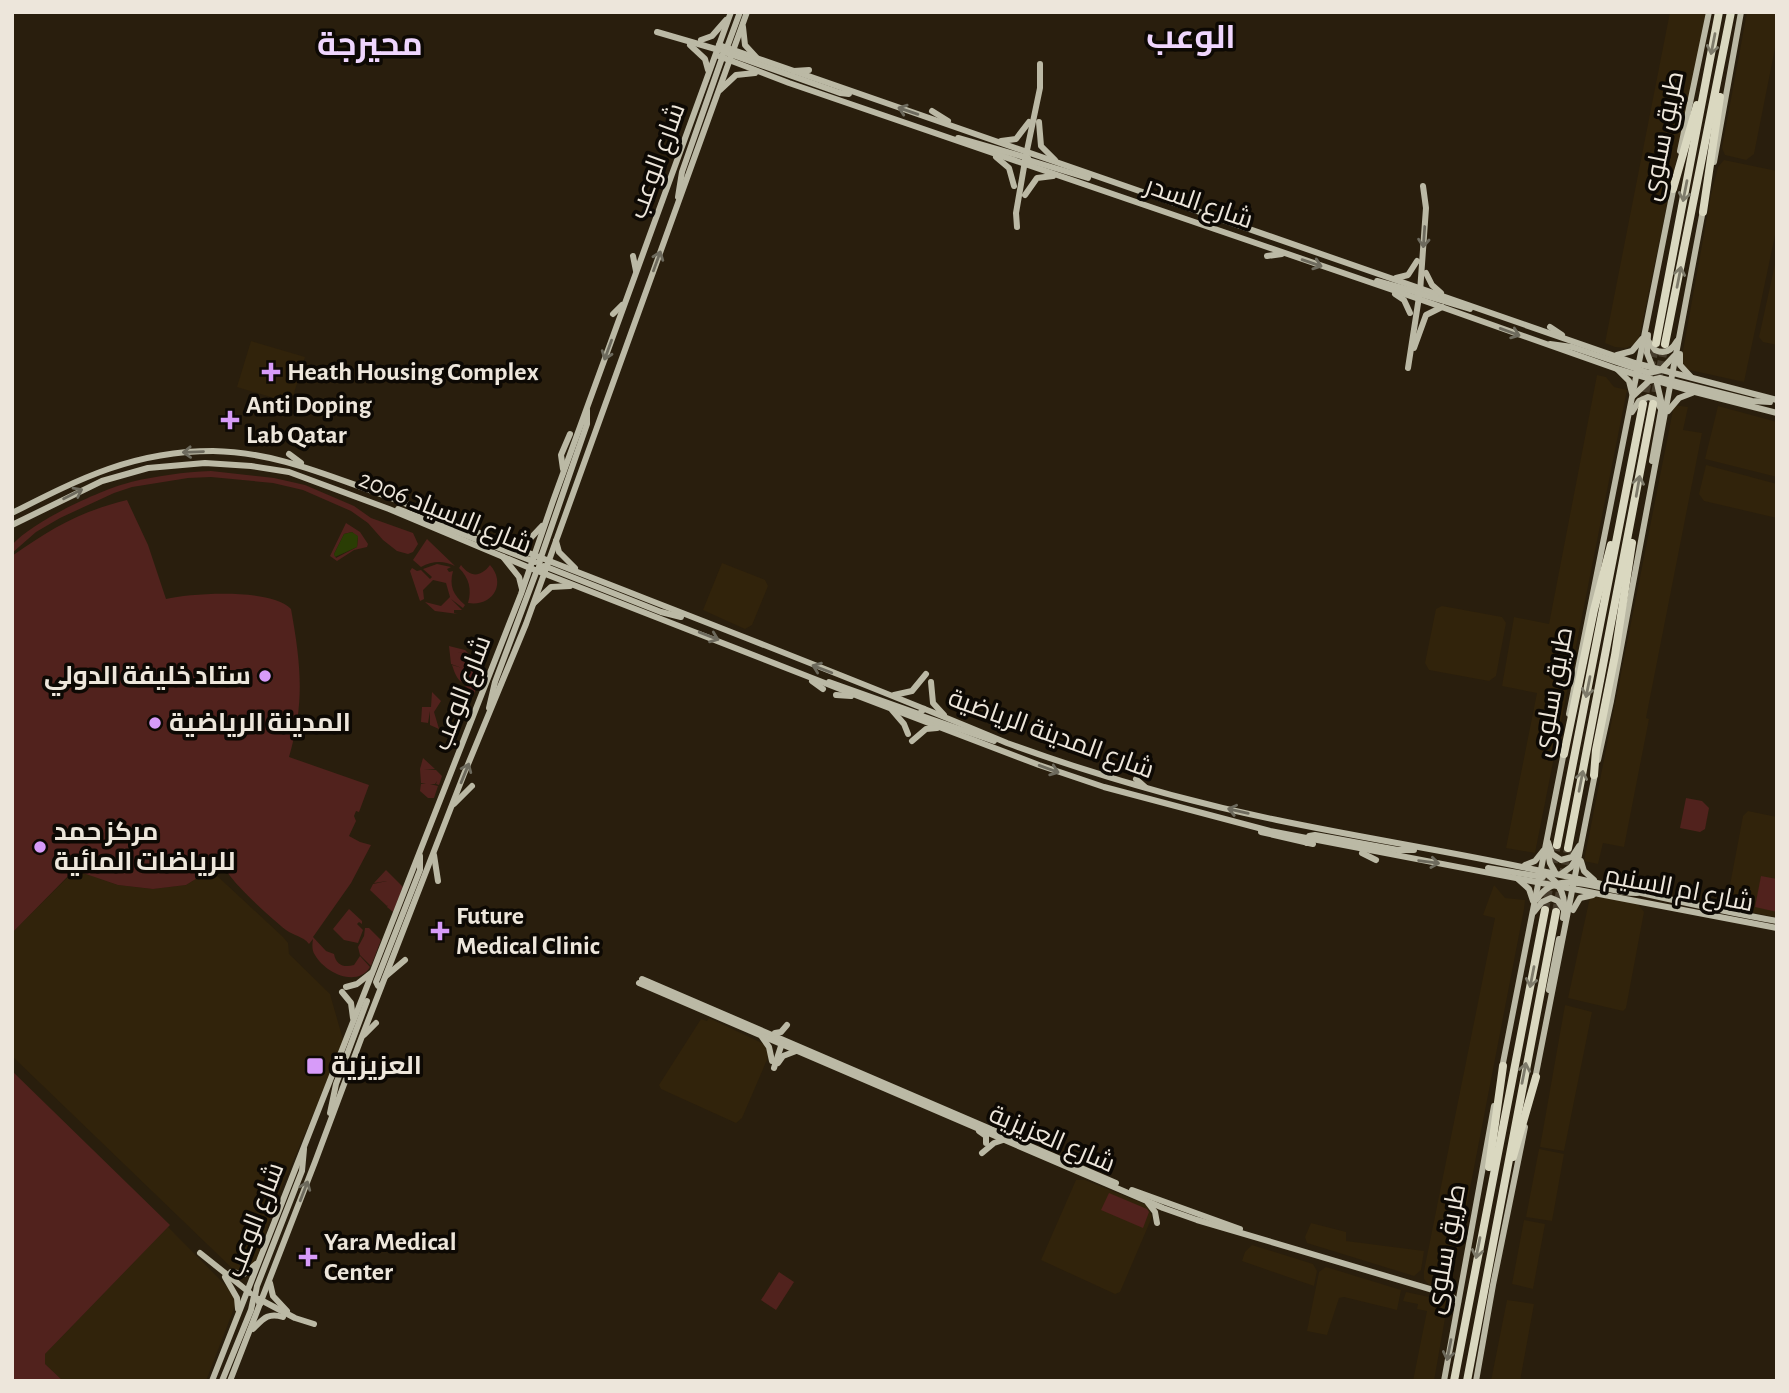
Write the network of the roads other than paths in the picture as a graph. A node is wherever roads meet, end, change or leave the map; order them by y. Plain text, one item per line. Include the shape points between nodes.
1 (731, 12) edge
2 (740, 12) edge
3 (747, 12) edge
4 (1709, 12) edge
5 (1719, 12) edge
6 (1731, 12) edge
7 (1741, 12) edge
8 (743, 24) junction
9 (657, 33) dead end
10 (701, 40) dead end
11 (690, 45) dead end
12 (1725, 45) junction
13 (724, 52) junction
14 (760, 61) junction
15 (1040, 64) dead end
16 (809, 70) dead end
17 (792, 72) junction
18 (761, 73) junction
19 (1707, 76) junction
20 (707, 79) junction
21 (718, 93) junction
22 (856, 94) junction
23 (841, 101) junction
24 (853, 111) dead end
25 (932, 111) dead end
26 (1029, 122) dead end
27 (1039, 122) dead end
28 (955, 127) junction
29 (943, 136) junction
30 (995, 141) junction
31 (992, 153) junction
32 (1025, 158) junction
33 (1059, 164) junction
34 (1062, 177) junction
35 (1104, 181) junction
36 (1014, 186) dead end
37 (1423, 186) dead end
38 (1673, 189) junction
39 (1025, 195) dead end
40 (678, 202) junction
41 (1703, 212) junction
42 (1186, 219) junction
43 (1017, 227) dead end
44 (1195, 228) dead end
45 (1285, 253) junction
46 (633, 256) dead end
47 (1267, 256) dead end
48 (1417, 261) dead end
49 (636, 273) junction
50 (1426, 273) dead end
51 (1354, 277) junction
52 (1391, 278) junction
53 (1419, 293) junction
54 (1452, 299) junction
55 (626, 301) junction
56 (1442, 307) junction
57 (1487, 311) junction
58 (1410, 313) dead end
59 (613, 314) dead end
60 (1473, 318) junction
61 (1522, 323) junction
62 (1540, 324) dead end
63 (1682, 324) junction
64 (1550, 327) dead end
65 (1482, 329) dead end
66 (1647, 334) junction
67 (1681, 335) junction
68 (1569, 340) junction
69 (1547, 345) junction
70 (1414, 348) dead end
71 (1677, 351) junction
72 (1611, 355) junction
73 (1408, 368) dead end
74 (1617, 369) junction
75 (1638, 370) junction
76 (1656, 375) junction
77 (1692, 379) junction
78 (1672, 380) junction
79 (1695, 392) junction
80 (1632, 398) junction
81 (1777, 401) edge
82 (1643, 404) tunnel mouth
83 (1653, 404) tunnel mouth
84 (586, 409) junction
85 (1663, 413) junction
86 (1777, 414) edge
87 (1628, 419) junction
88 (570, 434) dead end
89 (289, 454) dead end
90 (302, 465) junction
91 (314, 469) junction
92 (564, 471) junction
93 (311, 479) junction
94 (389, 509) junction
95 (1623, 509) junction
96 (1633, 512) junction
97 (12, 513) edge
98 (459, 518) dead end
99 (547, 519) junction
100 (12, 525) edge
101 (468, 528) junction
102 (557, 532) junction
103 (510, 545) junction
104 (502, 555) junction
105 (539, 564) junction
106 (579, 572) junction
107 (577, 586) junction
108 (521, 594) junction
109 (533, 604) junction
110 (690, 618) junction
111 (926, 674) dead end
112 (482, 675) dead end
113 (805, 675) junction
114 (817, 680) junction
115 (931, 682) dead end
116 (485, 687) junction
117 (823, 690) dead end
118 (886, 694) junction
119 (836, 695) dead end
120 (858, 696) junction
121 (890, 708) junction
122 (924, 709) junction
123 (488, 717) junction
124 (914, 717) junction
125 (948, 718) junction
126 (942, 728) junction
127 (1007, 743) junction
128 (455, 747) dead end
129 (1564, 754) junction
130 (455, 762) junction
131 (1594, 775) junction
132 (1136, 779) dead end
133 (472, 786) dead end
134 (1149, 790) junction
135 (1212, 798) dead end
136 (1195, 802) junction
137 (453, 805) junction
138 (432, 821) junction
139 (1294, 823) junction
140 (1586, 823) junction
141 (1246, 825) junction
142 (421, 829) dead end
143 (1583, 835) junction
144 (1389, 837) dead end
145 (1367, 839) junction
146 (1547, 840) junction
147 (1309, 842) junction
148 (1557, 845) tunnel mouth
149 (1344, 846) junction
150 (1568, 848) tunnel mouth
151 (1430, 850) junction
152 (1580, 853) junction
153 (419, 854) junction
154 (434, 854) junction
155 (1376, 860) dead end
156 (1521, 866) junction
157 (1473, 869) junction
158 (1513, 876) junction
159 (1539, 876) junction
160 (1556, 879) junction
161 (438, 881) dead end
162 (1595, 881) junction
163 (1574, 883) junction
164 (1643, 892) junction
165 (1600, 894) junction
166 (1534, 906) junction
167 (1545, 910) tunnel mouth
168 (1560, 912) junction
169 (1532, 918) junction
170 (1777, 921) edge
171 (1777, 928) edge
172 (1564, 938) junction
173 (405, 960) dead end
174 (373, 972) junction
175 (384, 978) junction
176 (381, 986) junction
177 (378, 994) junction
178 (364, 999) junction
179 (1549, 1005) junction
180 (376, 1023) dead end
181 (352, 1024) junction
182 (787, 1025) dead end
183 (773, 1034) junction
184 (761, 1035) junction
185 (360, 1039) junction
186 (780, 1043) junction
187 (796, 1051) junction
188 (773, 1066) junction
189 (1503, 1066) junction
190 (1536, 1077) junction
191 (959, 1119) junction
192 (330, 1122) junction
193 (1007, 1140) junction
194 (986, 1143) dead end
195 (304, 1147) junction
196 (982, 1153) dead end
197 (316, 1162) junction
198 (320, 1171) dead end
199 (1144, 1199) junction
200 (1498, 1210) junction
201 (285, 1213) junction
202 (1157, 1223) dead end
203 (1483, 1224) junction
204 (200, 1253) dead end
205 (261, 1257) junction
206 (270, 1278) junction
207 (1460, 1289) junction
208 (255, 1296) junction
209 (1458, 1302) junction
210 (241, 1310) junction
211 (236, 1321) junction
212 (314, 1324) dead end
213 (249, 1333) junction
214 (212, 1381) edge
215 (221, 1381) edge
216 (230, 1381) edge
217 (1444, 1381) edge
218 (1454, 1381) edge
219 (1467, 1381) edge
220 (1476, 1381) edge

1 - 10 main road via 718,30
1 - 13 main road, شارع الوعب
2 - 13 main road
3 - 8 main road, شارع الوعب
4 - 38 main road, طريق سلوى
5 -> 19 highway, طريق سلوى
6 - 12 highway, طريق سلوى
7 - 41 main road, طريق سلوى
8 - 13 main road, شارع الوعب
8 - 14 main road via 746,47
9 - 13 main road
11 - 20 main road via 707,62
19 -> 12 highway, طريق سلوى via 1661,343
12 - 41 highway
13 - 14 main road, شارع السدر
13 - 18 main road, شارع السدر
13 - 20 main road, شارع الوعب
13 - 21 main road, شارع الوعب
13 - 22 main road via 840,93
13 - 40 main road via 682,173
14 - 17 main road, شارع السدر
15 - 32 main road via 1040,88
16 - 17 main road
17 - 22 main road, شارع السدر
18 - 21 main road via 736,75
18 - 23 main road, شارع السدر
19 - 38 highway
20 - 49 main road, شارع الوعب
21 - 40 main road, شارع الوعب
28 -> 22 main road, شارع السدر
23 - 24 main road
23 - 29 main road, شارع السدر
25 - 28 main road
26 - 30 main road via 1016,139
27 - 33 main road via 1041,146
28 - 30 main road, شارع السدر
29 - 31 main road, شارع السدر
29 - 32 main road
30 - 32 main road, شارع السدر
31 - 32 main road, شارع السدر
31 - 36 main road via 1008,167
32 - 33 main road, شارع السدر
32 - 34 main road, شارع السدر
32 - 35 main road
32 - 43 main road
33 - 35 main road, شارع السدر
34 - 39 main road via 1039,177
34 - 42 main road, شارع السدر
35 - 52 main road, شارع السدر
37 -> 53 main road via 1426,208
38 - 66 main road, طريق سلوى
102 -> 40 main road, شارع الوعب
41 - 63 main road, طريق سلوى
42 - 44 main road
42 - 45 main road, شارع السدر
45 - 47 main road
45 -> 51 main road, شارع السدر
46 - 49 main road
48 - 52 main road via 1408,275
49 - 55 main road, شارع الوعب
50 - 54 main road via 1432,285
51 - 53 main road
51 - 58 main road via 1401,298
52 - 53 main road, شارع السدر
53 - 54 main road, شارع السدر
53 - 56 main road, شارع السدر
53 - 57 main road
53 - 73 main road
54 - 57 main road, شارع السدر
55 - 59 main road
55 -> 84 main road, شارع الوعب
56 - 60 main road, شارع السدر
56 - 70 main road via 1426,315
57 - 61 main road, شارع السدر
60 - 65 main road
60 -> 69 main road, شارع السدر
61 - 62 main road
61 - 68 main road, شارع السدر
63 - 67 main road, طريق سلوى
63 - 77 main road via 1679,363
64 - 68 main road
66 - 67 main road via 1653,348 1663,352
66 - 72 main road via 1634,349
66 - 75 main road, طريق سلوى
66 - 76 main road via 1647,353
67 - 71 main road, طريق سلوى
68 - 72 main road, شارع السدر
69 - 74 main road, شارع السدر
69 - 75 main road via 1561,344
71 - 76 main road
71 - 78 main road, طريق سلوى
72 - 75 main road, شارع السدر
74 - 75 main road, شارع السدر
74 - 80 main road via 1629,381
75 - 76 main road, شارع السدر
75 - 76 main road, شارع السدر
75 - 80 main road, طريق سلوى
76 - 78 main road, شارع السدر
76 - 78 main road, شارع السدر
76 - 80 main road
76 - 85 main road
77 - 78 main road
77 - 81 main road
78 - 79 main road
78 - 81 main road via 1752,401
78 - 85 main road, طريق سلوى
79 - 85 main road via 1679,398
79 - 86 main road
80 - 87 main road, طريق سلوى
82 - 95 highway, طريق سلوى
96 -> 83 highway, طريق سلوى
84 - 92 main road, شارع الوعب
84 - 105 main road via 586,429
85 - 87 main road via 1656,400 1646,398 1637,403
85 - 131 main road, طريق سلوى
87 - 129 main road, طريق سلوى via 1573,685
88 - 92 main road via 561,454
89 - 90 main road
90 - 91 main road, شارع الاسياد 2006
90 -> 97 main road, شارع الاسياد 2006 via 253,454 169,453 87,475
91 - 93 main road
91 - 101 main road, شارع الاسياد 2006
92 - 99 main road, شارع الوعب via 550,499
93 - 94 main road, شارع الاسياد 2006
100 -> 93 main road, شارع الاسياد 2006 via 103,481 148,468 227,464
94 - 104 main road, شارع الاسياد 2006
94 - 105 main road via 409,512
95 - 129 highway via 1594,610
95 -> 148 highway, طريق سلوى
96 - 131 highway via 1632,545
150 -> 96 highway, طريق سلوى
98 - 101 main road
99 - 103 main road via 526,543
99 - 105 main road, شارع الوعب
101 - 103 main road, شارع الاسياد 2006
102 - 105 main road, شارع الوعب
102 - 106 main road via 558,550
103 - 105 main road, شارع الاسياد 2006
104 - 105 main road, شارع الاسياد 2006
104 - 108 main road via 520,578
105 - 106 main road, شارع المدينة الرياضية
105 - 107 main road, شارع المدينة الرياضية
105 - 108 main road, شارع الوعب
105 - 109 main road, شارع الوعب
105 - 110 main road via 661,612
105 - 123 main road via 495,682
106 - 110 main road, شارع المدينة الرياضية
107 - 109 main road via 551,587
107 -> 113 main road, شارع المدينة الرياضية
108 - 116 main road, شارع الوعب
109 - 123 main road, شارع الوعب
118 -> 110 main road, شارع المدينة الرياضية
111 - 118 main road via 910,692
112 - 116 main road
113 - 114 main road, شارع المدينة الرياضية
113 - 117 main road
114 - 120 main road, شارع المدينة الرياضية
114 - 122 main road via 841,684 918,713
115 - 125 main road via 933,703
116 - 130 main road, شارع الوعب
118 - 122 main road, شارع المدينة الرياضية
119 - 120 main road
120 - 121 main road, شارع المدينة الرياضية
121 - 124 main road, شارع المدينة الرياضية
121 - 126 main road via 910,737
122 - 125 main road, شارع المدينة الرياضية
137 -> 123 main road, شارع الوعب
124 - 126 main road, شارع المدينة الرياضية
124 - 127 main road via 918,714
125 - 127 main road, شارع المدينة الرياضية
126 -> 141 main road, شارع المدينة الرياضية via 1072,777
127 - 134 main road, شارع المدينة الرياضية
128 - 130 main road
129 - 146 main road, طريق سلوى
130 - 138 main road, شارع الوعب
131 - 140 main road, طريق سلوى
132 - 134 main road
133 - 137 main road
134 - 136 main road, شارع المدينة الرياضية
135 - 136 main road
139 -> 136 main road, شارع المدينة الرياضية
137 - 154 main road, شارع الوعب
138 - 142 main road
138 - 153 main road, شارع الوعب
139 - 141 main road via 1295,831
139 - 145 main road, شارع المدينة الرياضية
140 - 143 main road, طريق سلوى
140 - 162 main road via 1581,866
141 - 147 main road via 1267,835
143 - 146 main road via 1575,854 1563,860 1552,854
143 - 152 main road, طريق سلوى
144 - 145 main road
145 - 151 main road, شارع المدينة الرياضية
146 - 156 main road via 1536,860
146 - 159 main road, طريق سلوى
146 - 160 main road
147 - 149 main road, شارع المدينة الرياضية
147 - 151 main road via 1315,835 1398,850
149 - 155 main road
149 -> 157 main road, شارع المدينة الرياضية
151 - 156 main road, شارع المدينة الرياضية
152 - 160 main road
152 - 163 main road, طريق سلوى
153 - 174 main road, شارع الوعب
153 - 176 main road via 420,870 376,982
154 - 161 main road
154 - 175 main road, شارع الوعب
156 - 159 main road, شارع المدينة الرياضية
157 - 158 main road, شارع المدينة الرياضية
157 - 159 main road
158 - 159 main road, شارع المدينة الرياضية
158 - 166 main road via 1530,889
159 - 160 main road, شارع المدينة الرياضية
159 - 160 main road, شارع المدينة الرياضية
159 - 166 main road, طريق سلوى
160 - 163 main road, شارع المدينة الرياضية
160 - 163 main road, شارع المدينة الرياضية
160 - 166 main road
160 - 168 main road via 1564,898
162 - 163 main road, شارع ام السنيم
162 - 164 main road, شارع ام السنيم
163 - 164 main road
163 - 165 main road, شارع ام السنيم
163 - 172 main road, طريق سلوى
164 - 170 main road, شارع ام السنيم
165 - 171 main road, شارع ام السنيم
165 - 172 main road via 1576,902
166 - 169 main road, طريق سلوى
167 -> 203 highway, طريق سلوى
168 - 169 main road via 1559,901 1549,898 1540,903
168 - 179 main road
200 -> 168 highway, طريق سلوى
169 - 189 main road, طريق سلوى
172 - 179 main road, طريق سلوى
173 - 175 main road
174 - 178 main road, شارع الوعب
174 - 181 main road via 344,989 352,1007
175 - 176 main road, شارع الوعب
176 - 177 main road, شارع الوعب
177 - 178 main road
177 - 185 main road, شارع الوعب
178 - 181 main road, شارع الوعب
178 - 192 main road via 336,1084
179 - 190 main road, طريق سلوى
180 - 185 main road
181 - 195 main road, شارع الوعب
182 - 183 main road
183 - 184 main road, شارع العزيزية via 675,989 640,981
183 - 186 main road, شارع العزيزية
184 - 186 main road, شارع العزيزية
184 - 188 main road
185 - 192 main road, شارع الوعب
186 - 187 main road, شارع العزيزية
186 - 188 main road
186 - 207 main road, شارع العزيزية via 1201,1216 1441,1291
187 - 188 main road
187 - 191 main road, شارع العزيزية
189 - 203 highway
189 - 207 main road, طريق سلوى
190 - 200 highway
190 - 220 main road, طريق سلوى
191 - 193 main road, شارع العزيزية
191 - 194 main road via 983,1133
192 - 197 main road, شارع الوعب
193 - 196 main road
193 - 199 main road, شارع العزيزية
195 - 201 main road via 303,1167
195 - 205 main road, شارع الوعب
197 - 198 main road
206 -> 197 main road, شارع الوعب
199 - 202 main road via 1153,1207
199 - 209 main road, شارع العزيزية via 1197,1220 1450,1295
200 - 219 highway, طريق سلوى
201 - 206 main road via 265,1275
201 - 208 main road
203 -> 218 highway, طريق سلوى
204 - 208 main road
205 - 208 main road, شارع الوعب
205 - 211 main road via 248,1272 228,1275 238,1303
206 - 208 main road, شارع الوعب
206 - 213 main road via 272,1296 286,1314 267,1316
207 - 209 main road, طريق سلوى
208 - 210 main road, شارع الوعب
208 - 212 main road
208 - 213 main road, شارع الوعب
208 - 215 main road
209 -> 217 main road, طريق سلوى
210 - 211 main road, شارع الوعب
210 - 215 main road via 246,1313
211 - 214 main road, شارع الوعب
213 - 216 main road, شارع الوعب

